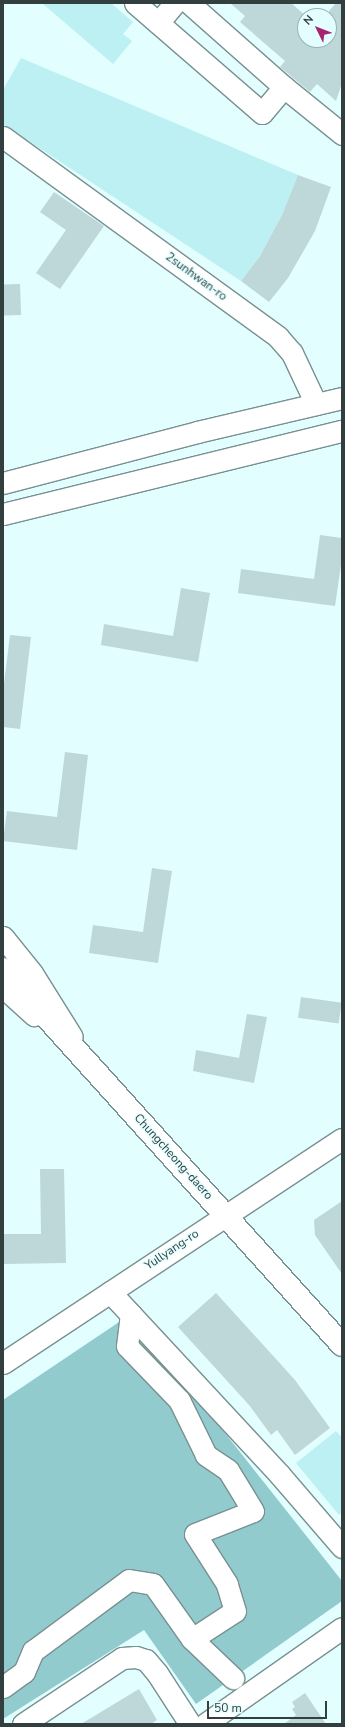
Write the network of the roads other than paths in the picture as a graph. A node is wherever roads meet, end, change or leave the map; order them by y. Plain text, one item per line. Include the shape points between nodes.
1 (135, 3) edge
2 (175, 3) edge
3 (189, 3) edge
4 (158, 23) junction
5 (284, 87) junction
6 (342, 134) edge
7 (3, 137) edge
8 (342, 398) edge
9 (316, 404) junction
10 (342, 431) edge
11 (3, 483) edge
12 (3, 514) edge
13 (3, 937) edge
14 (3, 969) edge
15 (3, 988) edge
16 (92, 1068) junction
17 (342, 1139) edge
18 (225, 1215) junction
19 (110, 1292) junction
20 (131, 1314) junction
21 (342, 1345) edge
22 (3, 1363) edge
23 (342, 1547) edge
24 (342, 1628) edge
25 (192, 1639) junction
26 (233, 1678) dead end
27 (3, 1687) edge
28 (23, 1724) edge
29 (190, 1724) edge
30 (205, 1724) edge

1 - 4 street
2 - 4 street
3 - 5 street
4 - 5 street via 262,113
5 - 6 street
7 - 9 street, 2sunhwan-ro via 278,337 292,353
8 - 9 street
9 - 11 street
10 - 12 street
13 - 16 street via 32,972
14 - 16 main road, Chungcheong-daero
15 - 16 street
16 - 18 main road, Chungcheong-daero
17 - 18 street, Yullyang-ro
18 - 19 street, Yullyang-ro
18 - 21 main road, Chungcheong-daero
19 - 20 street
19 - 22 street, Yullyang-ro
20 - 23 street
20 - 25 street via 127,1346 179,1400 206,1455 228,1470 253,1511 195,1534 227,1584 235,1611
24 - 30 street
25 - 26 street
25 - 27 street via 153,1584 129,1580 33,1651 24,1672
28 - 29 street via 122,1658 146,1660

